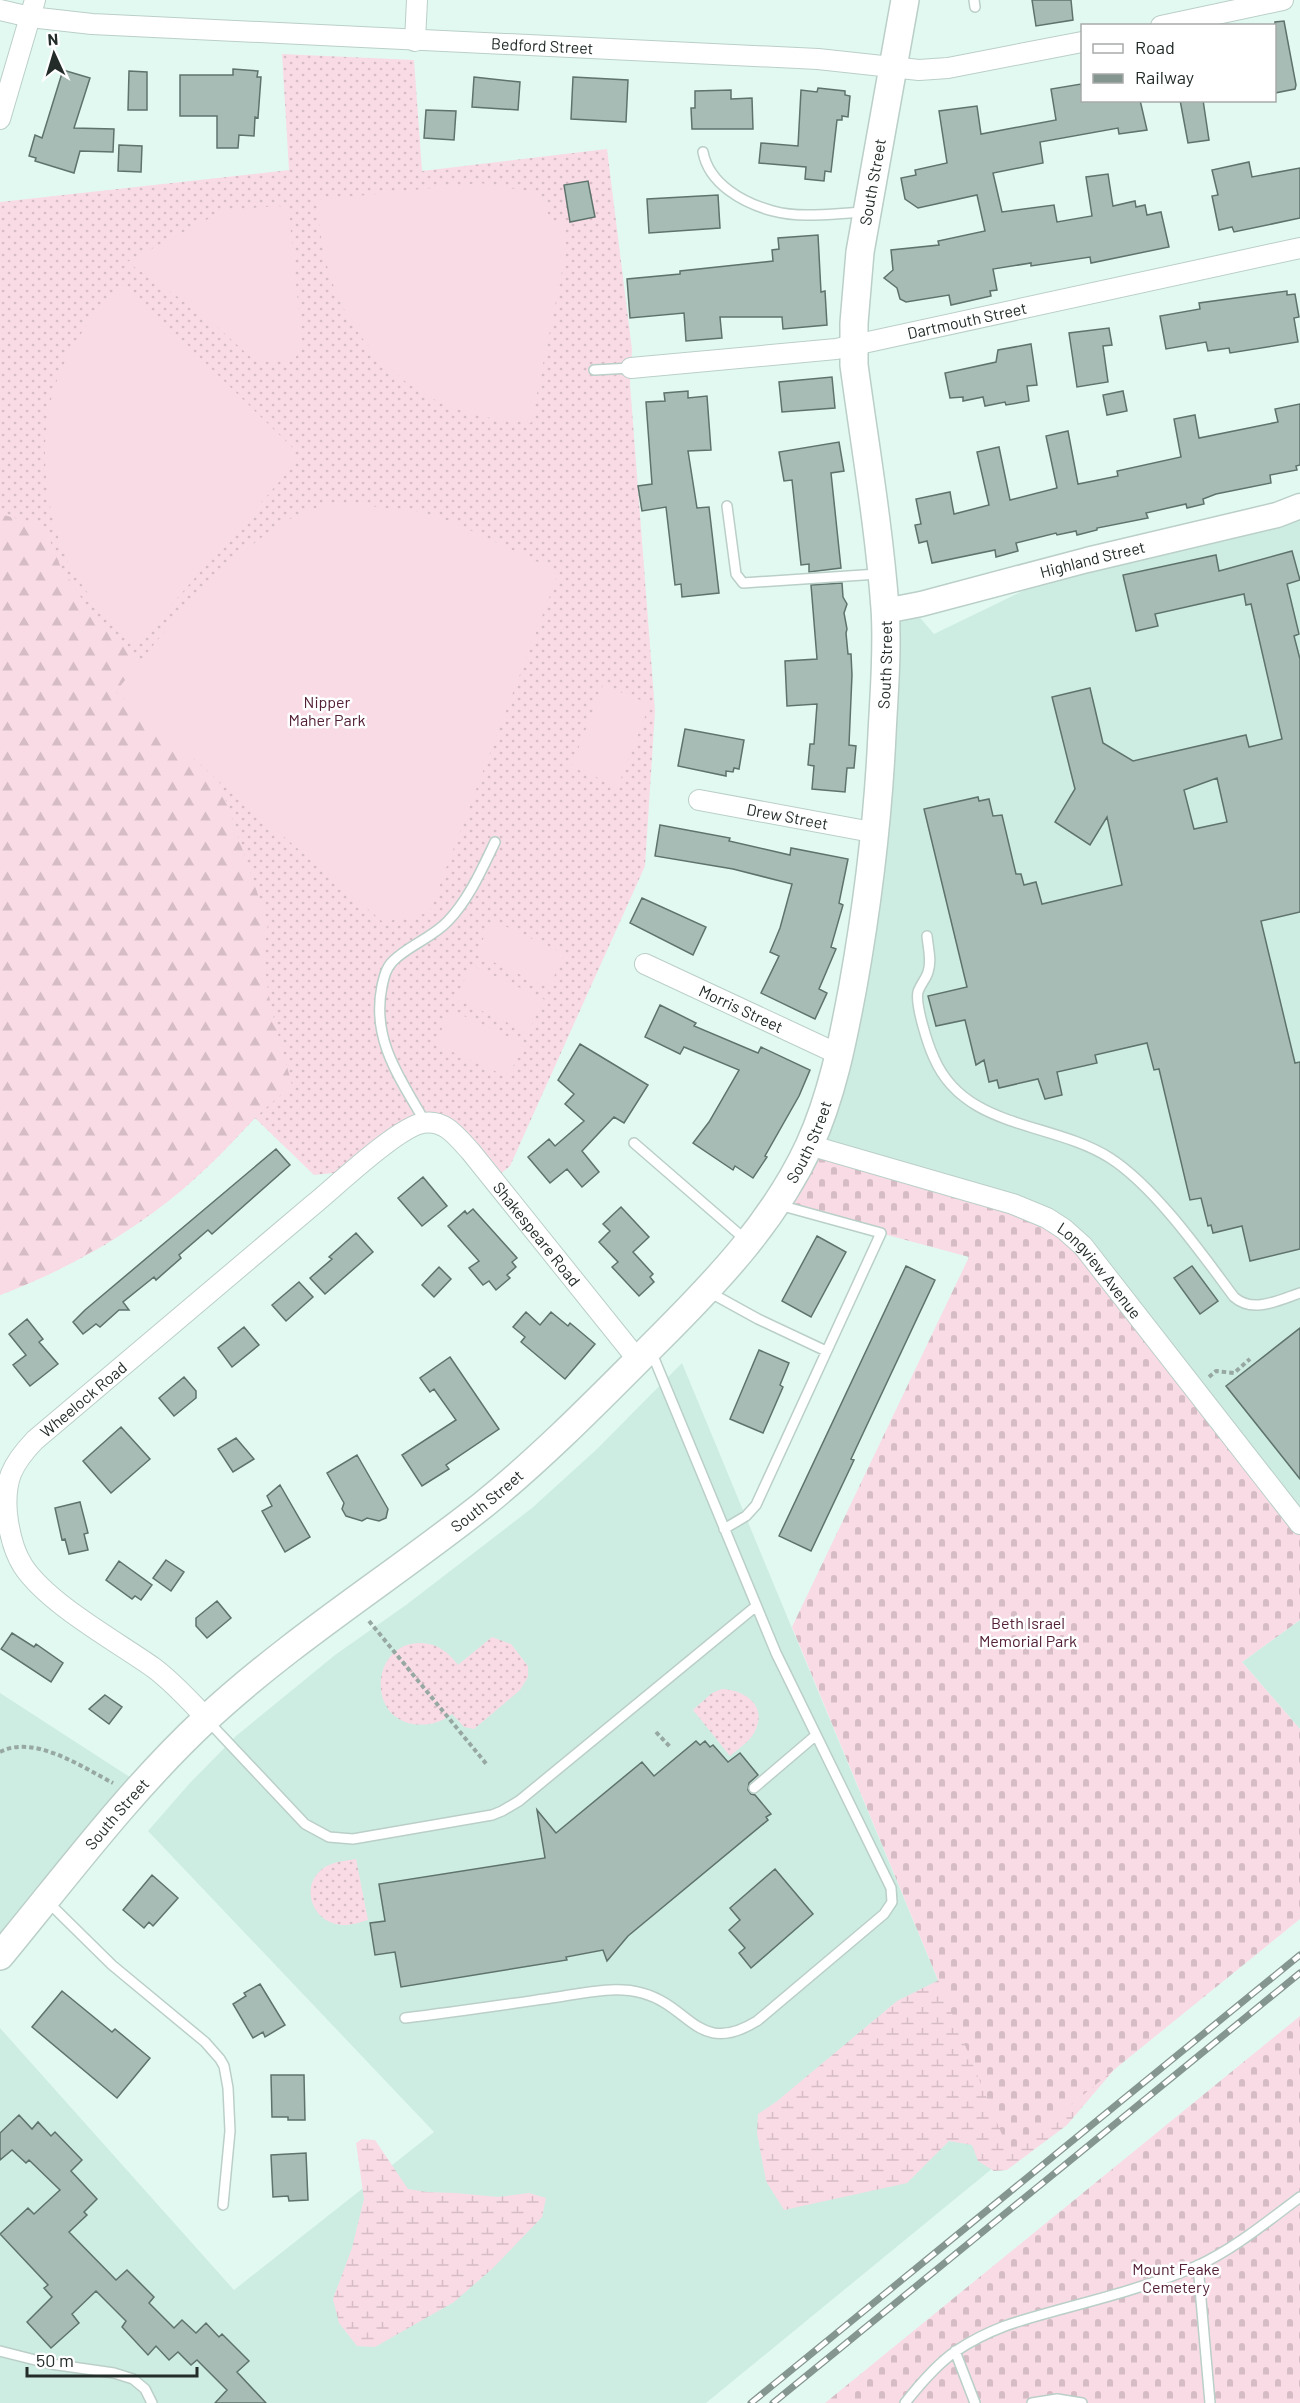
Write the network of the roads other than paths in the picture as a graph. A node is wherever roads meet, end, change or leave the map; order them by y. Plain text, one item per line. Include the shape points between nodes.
1 (417, 0) edge
2 (905, 0) edge
3 (1283, 0) edge
4 (32, 8) edge
5 (0, 10) edge
6 (1170, 24) edge
7 (415, 41) junction
8 (1081, 42) edge
9 (893, 67) junction
10 (0, 119) edge
11 (703, 152) dead end
12 (867, 212) junction
13 (1300, 248) edge
14 (853, 346) junction
15 (631, 368) joint
16 (594, 370) dead end
17 (727, 506) dead end
18 (1300, 506) edge
19 (881, 574) junction
20 (885, 611) junction
21 (699, 800) dead end
22 (877, 833) junction
23 (495, 842) dead end
24 (927, 936) dead end
25 (645, 964) dead end
26 (838, 1054) junction
27 (425, 1122) junction
28 (634, 1143) dead end
29 (809, 1145) junction
30 (776, 1205) junction
31 (748, 1242) junction
32 (707, 1291) junction
33 (1300, 1293) edge
34 (826, 1351) junction
35 (644, 1354) junction
36 (4, 1478) edge
37 (1300, 1524) edge
38 (724, 1529) junction
39 (755, 1607) junction
40 (207, 1719) junction
41 (815, 1736) junction
42 (754, 1788) dead end
43 (46, 1900) junction
44 (0, 1956) edge
45 (405, 2018) dead end
46 (1300, 2197) edge
47 (223, 2205) dead end
48 (1198, 2265) junction
49 (0, 2350) edge
50 (955, 2351) junction
51 (152, 2403) edge
52 (905, 2403) edge
53 (975, 2403) edge
54 (1032, 2403) edge
55 (1082, 2403) edge
56 (1210, 2403) edge

1 - 7 street
2 - 9 main road, South Street
3 - 6 street
4 - 5 street, Bedford Street
4 - 7 street, Bedford Street via 92,24
4 - 10 street
7 - 9 street, Bedford Street via 818,59
8 - 9 street, Bedford Street via 948,68
9 - 12 main road, South Street
11 - 12 lane via 710,173 724,187 774,211
12 - 14 main road, South Street
13 - 14 street, Dartmouth Street
14 - 15 street, Dartmouth Street
14 - 19 main road, South Street
15 - 16 lane
17 - 19 lane via 736,574 743,583
18 - 20 street, Highland Street via 1277,515
19 - 20 main road, South Street
20 - 22 main road, South Street
21 - 22 street, Drew Street
22 - 26 main road, South Street via 860,950
23 - 27 lane via 449,921 391,962 383,980 379,1022 386,1050
24 - 33 lane via 929,969 918,990 918,1004 934,1058 960,1095 997,1116 1079,1143 1111,1159 1148,1191 1234,1297 1244,1304 1259,1306
25 - 26 street, Morris Street
26 - 29 main road, South Street
27 - 35 street, Shakespeare Road via 440,1124 455,1134
27 - 36 street, Wheelock Road via 402,1131 35,1440
28 - 31 lane
29 - 30 main road, South Street
29 - 37 street, Longview Avenue via 1013,1204 1064,1229 1083,1246
30 - 31 main road, South Street
30 - 34 lane via 881,1233
31 - 32 main road, South Street
32 - 34 lane
32 - 35 main road, South Street
34 - 38 lane via 756,1505
35 - 38 lane
35 - 40 main road, South Street via 516,1478 310,1633
36 - 40 street, Wheelock Road via 12,1537 31,1577 54,1598 166,1678
38 - 39 lane
39 - 40 lane via 519,1801 492,1815 353,1839 320,1834 305,1824
39 - 41 lane
40 - 43 main road, South Street via 134,1794
41 - 42 lane
41 - 45 lane via 891,1888 892,1902 884,1914 756,2021 732,2033 717,2035 654,1997 629,1990
43 - 44 main road, South Street
43 - 47 lane via 105,1958 220,2059 228,2088 230,2131
46 - 48 lane via 1244,2238
48 - 50 lane via 1008,2323
48 - 56 lane
49 - 51 lane via 133,2379 145,2389
50 - 52 lane
50 - 53 lane
54 - 55 lane via 1057,2399

